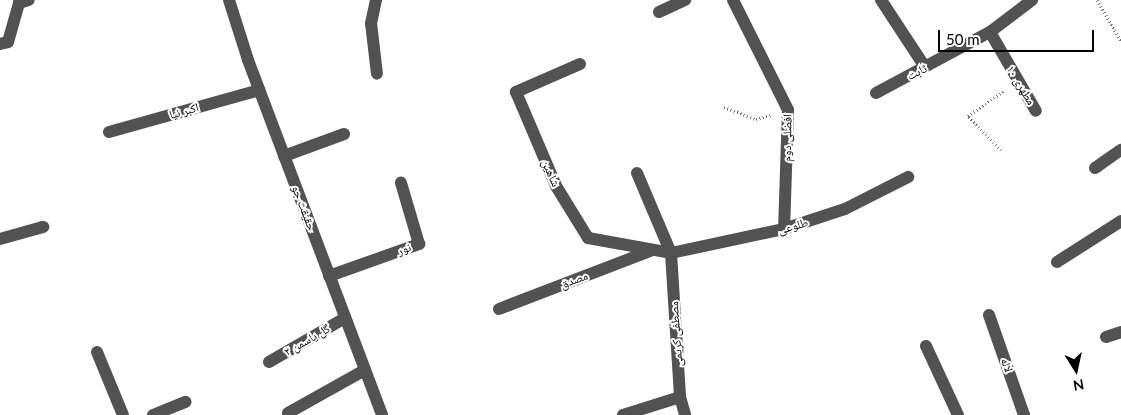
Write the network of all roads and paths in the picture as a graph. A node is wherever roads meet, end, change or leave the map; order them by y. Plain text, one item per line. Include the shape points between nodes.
1 (29, 0) edge
2 (229, 0) edge
3 (376, 0) edge
4 (685, 0) edge
5 (733, 0) edge
6 (882, 0) edge
7 (1032, 0) edge
8 (1097, 0) edge
9 (659, 12) dead end
10 (990, 32) junction
11 (1121, 41) edge
12 (0, 44) edge
13 (580, 64) dead end
14 (925, 68) junction
15 (377, 74) dead end
16 (1018, 81) junction
17 (259, 90) junction
18 (876, 94) dead end
19 (724, 107) dead end
20 (788, 110) junction
21 (1036, 111) dead end
22 (109, 132) dead end
23 (344, 134) dead end
24 (1001, 150) dead end
25 (1121, 150) edge
26 (284, 156) junction
27 (1095, 168) dead end
28 (637, 173) dead end
29 (908, 177) dead end
30 (401, 183) dead end
31 (1121, 221) edge
32 (43, 227) dead end
33 (784, 229) junction
34 (0, 239) edge
35 (650, 251) junction
36 (671, 253) junction
37 (1057, 262) dead end
38 (329, 276) junction
39 (498, 309) dead end
40 (989, 315) dead end
41 (345, 318) junction
42 (1121, 332) edge
43 (1106, 337) dead end
44 (926, 346) dead end
45 (97, 352) dead end
46 (269, 362) dead end
47 (365, 370) junction
48 (680, 397) junction
49 (186, 402) dead end
50 (288, 414) dead end
51 (123, 415) edge
52 (153, 415) edge
53 (382, 415) edge
54 (623, 415) edge
55 (685, 415) edge
56 (958, 415) edge
57 (1024, 415) edge

1 - 12 street via 19,3 8,42
2 - 17 street, حقیقت جو
3 - 15 street via 371,23
4 - 9 street
5 - 20 street, افضلی دوم
6 - 14 street
7 - 10 street, ثابت
8 - 11 path
10 - 14 street, ثابت
10 - 16 street, مطهری ۱۰
13 - 35 street, شاهین via 516,92 556,186 588,238
14 - 18 street, ثابت
16 - 21 street, مطهری ۱۰
16 - 24 path via 968,116
17 - 22 street, اکبر نیا
17 - 26 street, حقیقت جو
19 - 20 path via 756,119
20 - 33 street, افضلی دوم
23 - 26 street
25 - 27 street
26 - 38 street, حقیقت جو
28 - 36 street, مصطفی کریمی
29 - 33 street, طلوعی via 845,209
30 - 38 street, نور via 419,244
31 - 37 street
32 - 34 street
33 - 36 street, طلوعی
35 - 36 street, شاهین
35 - 39 street, مصدق
36 - 48 street, مصطفی کریمی
38 - 41 street, حقیقت جو
40 - 57 street, لاله
41 - 46 street, گل یاسمن ۲
41 - 47 street, حقیقت جو
42 - 43 street
44 - 56 street
45 - 51 street
47 - 50 street
47 - 53 street, حقیقت جو
48 - 54 street
48 - 55 street, مصطفی کریمی
49 - 52 street

